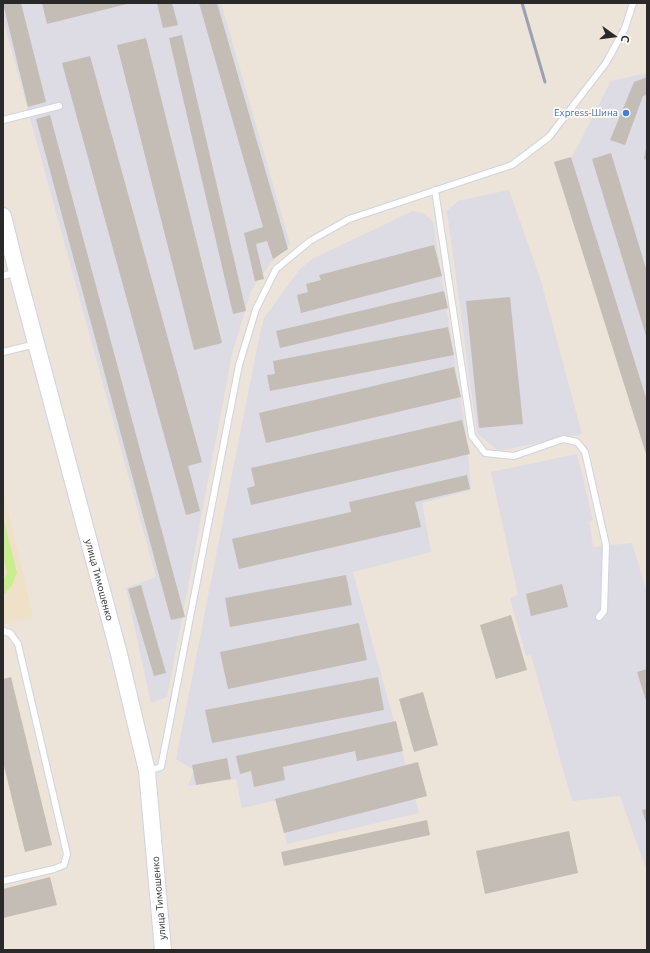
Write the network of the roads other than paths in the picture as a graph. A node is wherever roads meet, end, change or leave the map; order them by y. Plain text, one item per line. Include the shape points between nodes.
1 (633, 3) edge
2 (59, 106) dead end
3 (3, 120) edge
4 (435, 190) junction
5 (3, 216) edge
6 (10, 274) edge
7 (36, 344) junction
8 (3, 352) edge
9 (599, 617) dead end
10 (3, 631) edge
11 (147, 771) junction
12 (3, 881) edge
13 (163, 950) edge

1 - 4 lane via 625,28 606,63 550,137 512,165
2 - 3 lane
4 - 9 lane via 472,436 485,453 514,456 563,439 577,442 586,452 606,545 604,611
4 - 11 lane via 349,219 310,241 276,269 256,309 239,365 161,767
5 - 6 street, улица Тимошенко
6 - 7 street, улица Тимошенко
7 - 8 lane
7 - 11 street, улица Тимошенко via 119,654
10 - 12 lane via 10,633 18,644 67,854 64,865
11 - 13 street, улица Тимошенко

